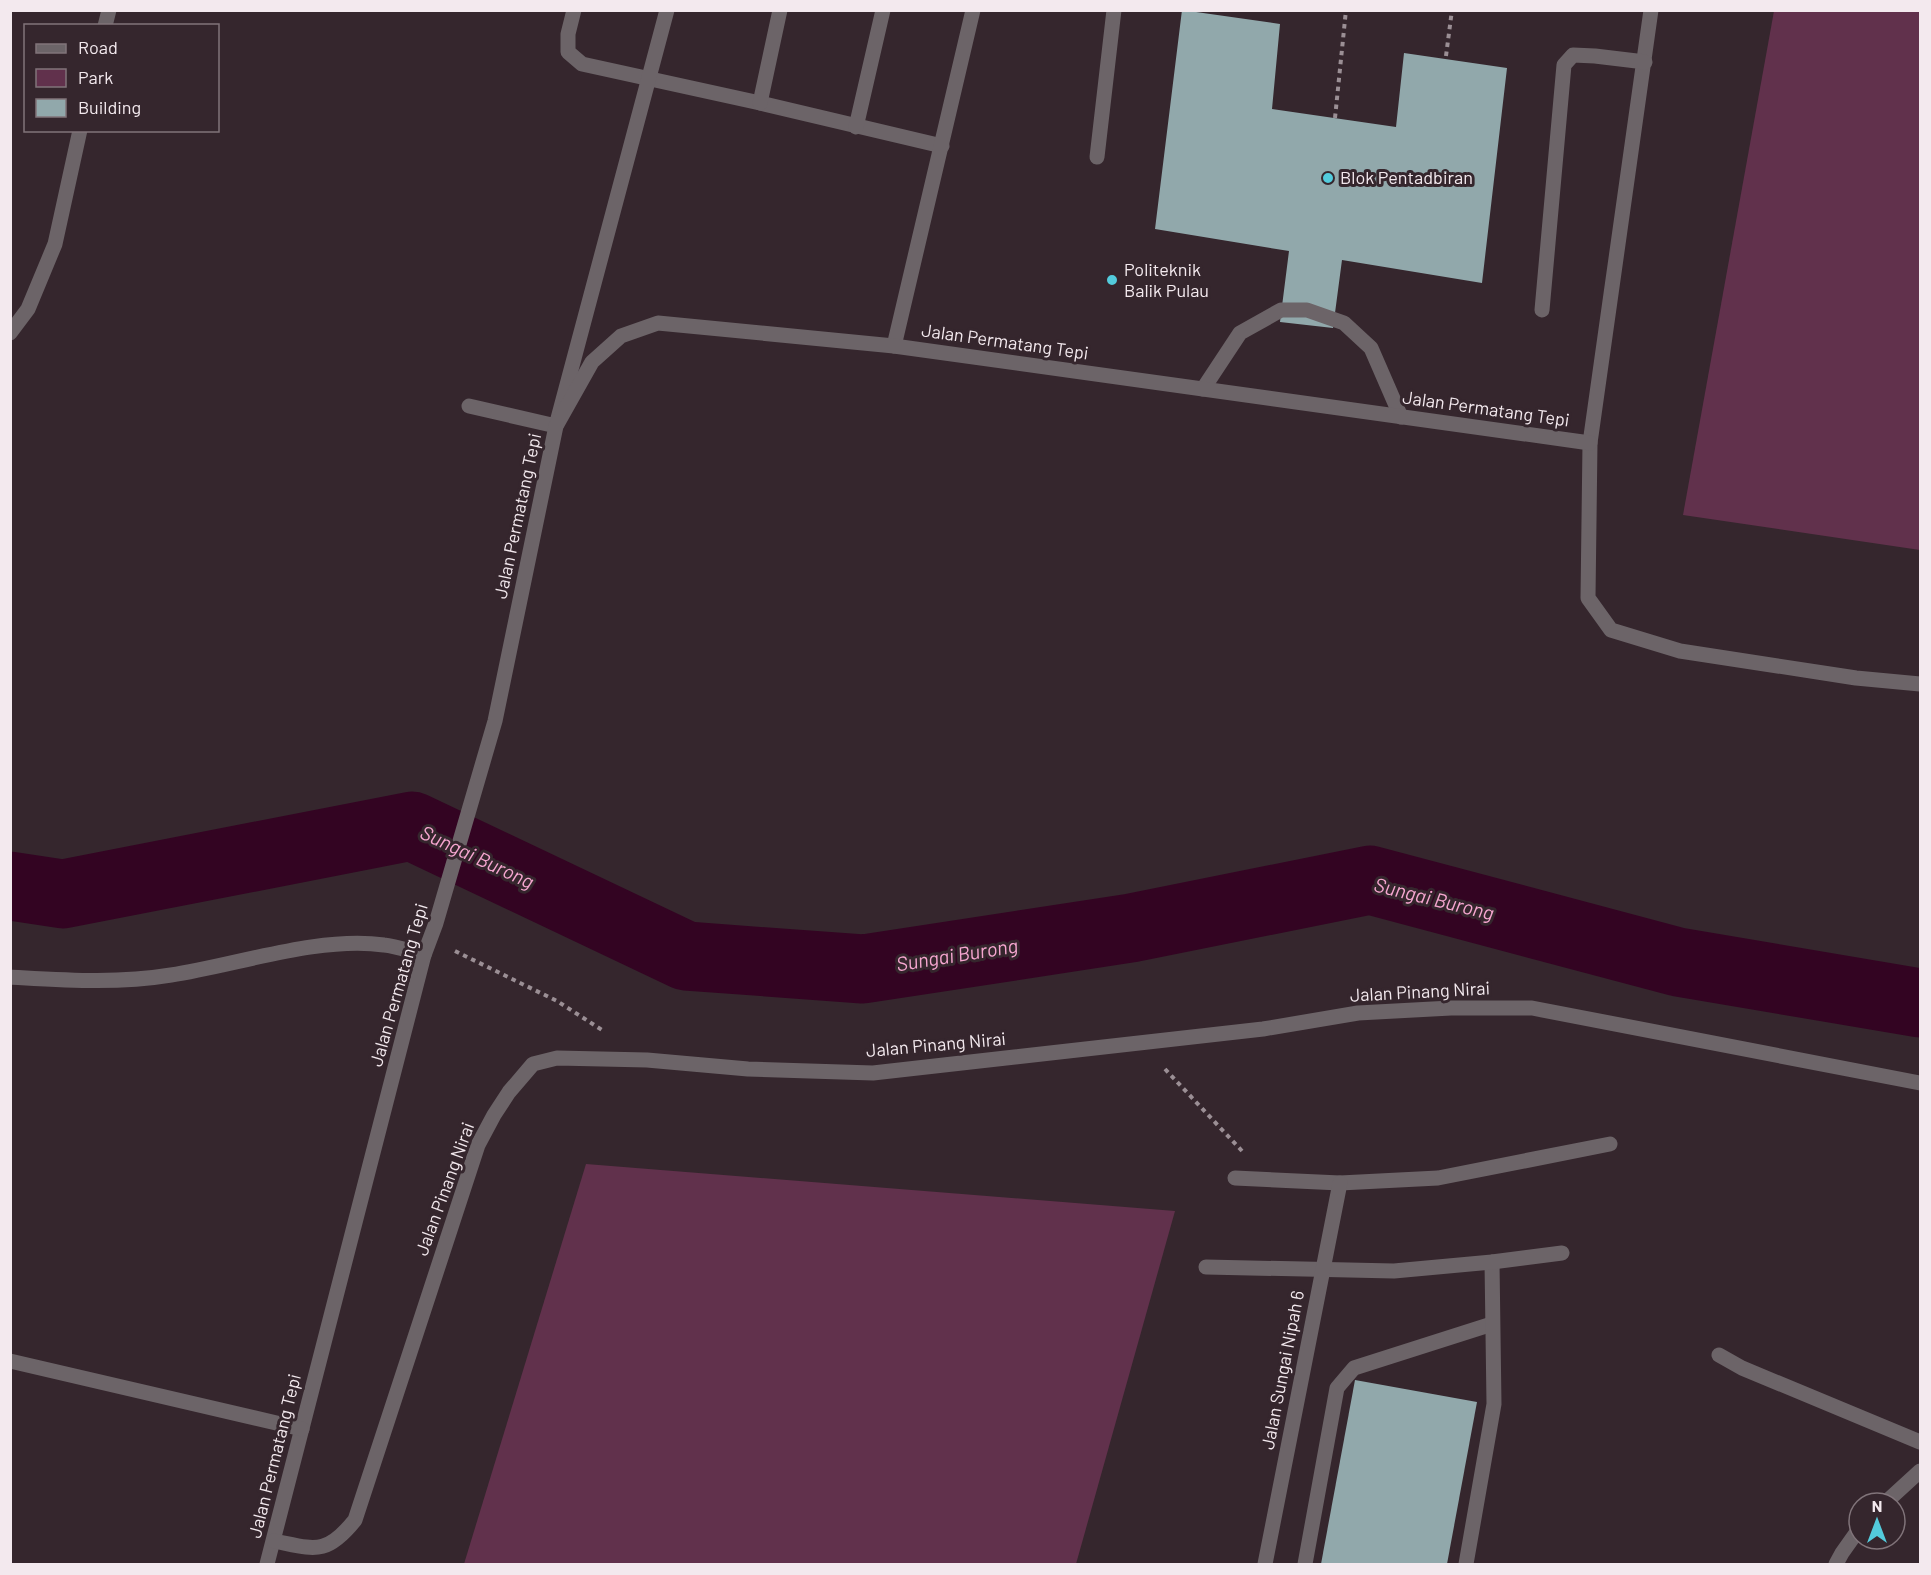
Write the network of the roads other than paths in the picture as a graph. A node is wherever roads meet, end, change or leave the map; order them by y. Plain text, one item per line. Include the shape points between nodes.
1 (574, 10) edge
2 (667, 10) edge
3 (780, 10) edge
4 (883, 10) edge
5 (973, 10) edge
6 (1114, 10) edge
7 (1651, 10) edge
8 (1645, 62) junction
9 (648, 80) junction
10 (760, 103) junction
11 (856, 127) junction
12 (80, 132) edge
13 (942, 146) junction
14 (1097, 157) dead end
15 (1542, 310) dead end
16 (10, 333) edge
17 (894, 346) junction
18 (1203, 389) junction
19 (469, 406) dead end
20 (1401, 417) junction
21 (556, 426) junction
22 (1590, 443) junction
23 (1920, 684) edge
24 (424, 955) junction
25 (10, 977) edge
26 (1920, 1083) edge
27 (1610, 1144) dead end
28 (1235, 1178) dead end
29 (1340, 1183) junction
30 (1562, 1253) dead end
31 (1492, 1262) junction
32 (1206, 1267) dead end
33 (1323, 1269) junction
34 (1492, 1324) junction
35 (1719, 1355) dead end
36 (10, 1361) edge
37 (302, 1429) junction
38 (1920, 1442) edge
39 (1920, 1471) edge
40 (1898, 1491) edge
41 (274, 1541) junction
42 (1847, 1546) edge
43 (267, 1564) edge
44 (1265, 1564) edge
45 (1305, 1564) edge
46 (1466, 1564) edge
47 (1836, 1564) edge

1 - 9 street via 568,52 582,64
2 - 9 street
3 - 10 street
4 - 11 street
5 - 13 street
6 - 14 street
7 - 8 street
8 - 15 street via 1573,55 1564,65
8 - 22 street
9 - 10 street
9 - 21 street
10 - 11 street
11 - 13 street
12 - 16 street via 55,244 28,309
13 - 17 street
17 - 18 street, Jalan Permatang Tepi
17 - 21 street, Jalan Permatang Tepi via 658,323 621,336 592,362
18 - 20 street, Jalan Permatang Tepi
18 - 20 street via 1240,333 1281,310 1307,310 1344,322 1371,348
19 - 21 street
20 - 22 street, Jalan Permatang Tepi
21 - 24 street, Jalan Permatang Tepi via 495,721
22 - 23 street via 1588,598 1611,630 1680,651
24 - 25 street via 385,945 321,945 131,980
24 - 37 street, Jalan Permatang Tepi
26 - 41 street, Jalan Pinang Nirai via 1532,1008 1358,1013 1142,1044 873,1073 636,1060 557,1058 532,1064 494,1114 478,1145 355,1520 329,1545 311,1548
27 - 29 street via 1438,1178
28 - 29 street
29 - 33 street, Jalan Sungai Nipah 6
30 - 31 street
31 - 33 street via 1394,1271
31 - 34 street
32 - 33 street
33 - 44 street, Jalan Sungai Nipah 6
34 - 45 street via 1354,1368 1337,1388
34 - 46 street via 1494,1404
35 - 38 street
36 - 37 street
37 - 41 street, Jalan Permatang Tepi
39 - 40 street
41 - 43 street, Jalan Permatang Tepi
42 - 47 street

